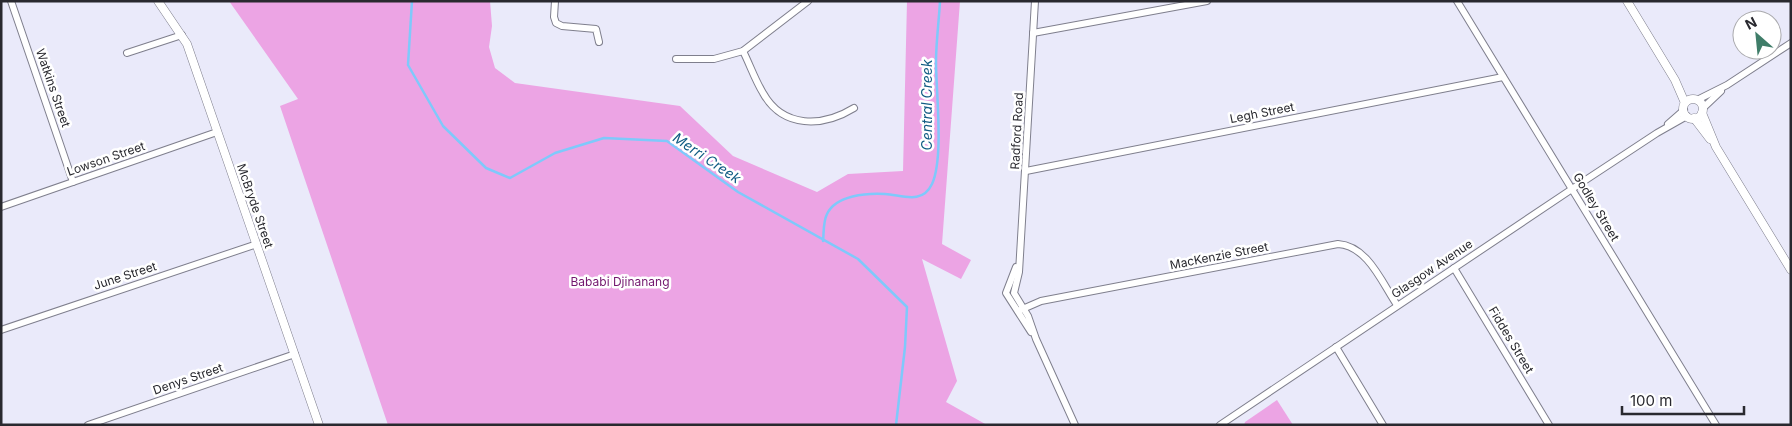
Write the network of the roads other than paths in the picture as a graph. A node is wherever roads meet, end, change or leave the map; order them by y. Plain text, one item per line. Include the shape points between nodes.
1 (11, 1) edge
2 (158, 1) edge
3 (555, 1) edge
4 (808, 1) edge
5 (1035, 1) edge
6 (1206, 1) edge
7 (1457, 1) edge
8 (1627, 1) edge
9 (798, 4) edge
10 (1033, 33) junction
11 (182, 35) junction
12 (599, 42) dead end
13 (1791, 43) edge
14 (743, 51) junction
15 (127, 53) dead end
16 (676, 59) dead end
17 (1503, 77) junction
18 (1675, 80) junction
19 (1727, 85) junction
20 (1696, 99) junction
21 (854, 108) dead end
22 (1702, 110) junction
23 (1687, 112) junction
24 (217, 132) junction
25 (1716, 147) junction
26 (1026, 172) junction
27 (73, 182) junction
28 (1572, 189) junction
29 (1, 207) edge
30 (257, 244) junction
31 (1454, 268) junction
32 (1791, 270) edge
33 (1397, 305) junction
34 (1021, 310) junction
35 (1, 330) edge
36 (1336, 347) junction
37 (295, 354) junction
38 (1230, 422) edge
39 (88, 425) edge
40 (319, 425) edge
41 (1075, 425) edge
42 (1220, 425) edge
43 (1383, 425) edge
44 (1549, 425) edge
45 (1716, 425) edge

1 - 27 street, Watkins Street
2 - 11 street, McBryde Street
3 - 12 street via 556,23 598,27
4 - 9 street
5 - 10 street, Radford Road
6 - 10 street
7 - 17 street, Godley Street
8 - 18 street
9 - 14 street
10 - 26 street, Radford Road
11 - 15 street
11 - 24 street, McBryde Street
13 - 19 street
14 - 16 street via 714,59
14 - 21 street via 763,94 786,116 811,123 841,116
17 - 26 street, Legh Street
17 - 28 street, Godley Street
18 - 20 street
18 - 23 street
19 - 20 street
19 - 22 street
20 - 22 street
20 - 23 street
22 - 23 street
22 - 25 street
23 - 25 street
23 - 28 street, Glasgow Avenue
24 - 27 street, Lowson Street
24 - 30 street, McBryde Street
25 - 32 street
26 - 34 street, Radford Road via 1019,272 1014,293
27 - 29 street, Lowson Street
28 - 31 street, Glasgow Avenue
28 - 45 street, Godley Street
30 - 35 street, June Street
30 - 37 street, McBryde Street
31 - 33 street, Glasgow Avenue
31 - 44 street, Fiddes Street
33 - 34 street, MacKenzie Street via 1362,253 1349,245 1338,244 1041,301
33 - 36 street, Glasgow Avenue
34 - 41 street, Radford Road
36 - 38 street, Glasgow Avenue
36 - 43 street
37 - 39 street, Denys Street
37 - 40 street, McBryde Street
38 - 42 street, Glasgow Avenue

